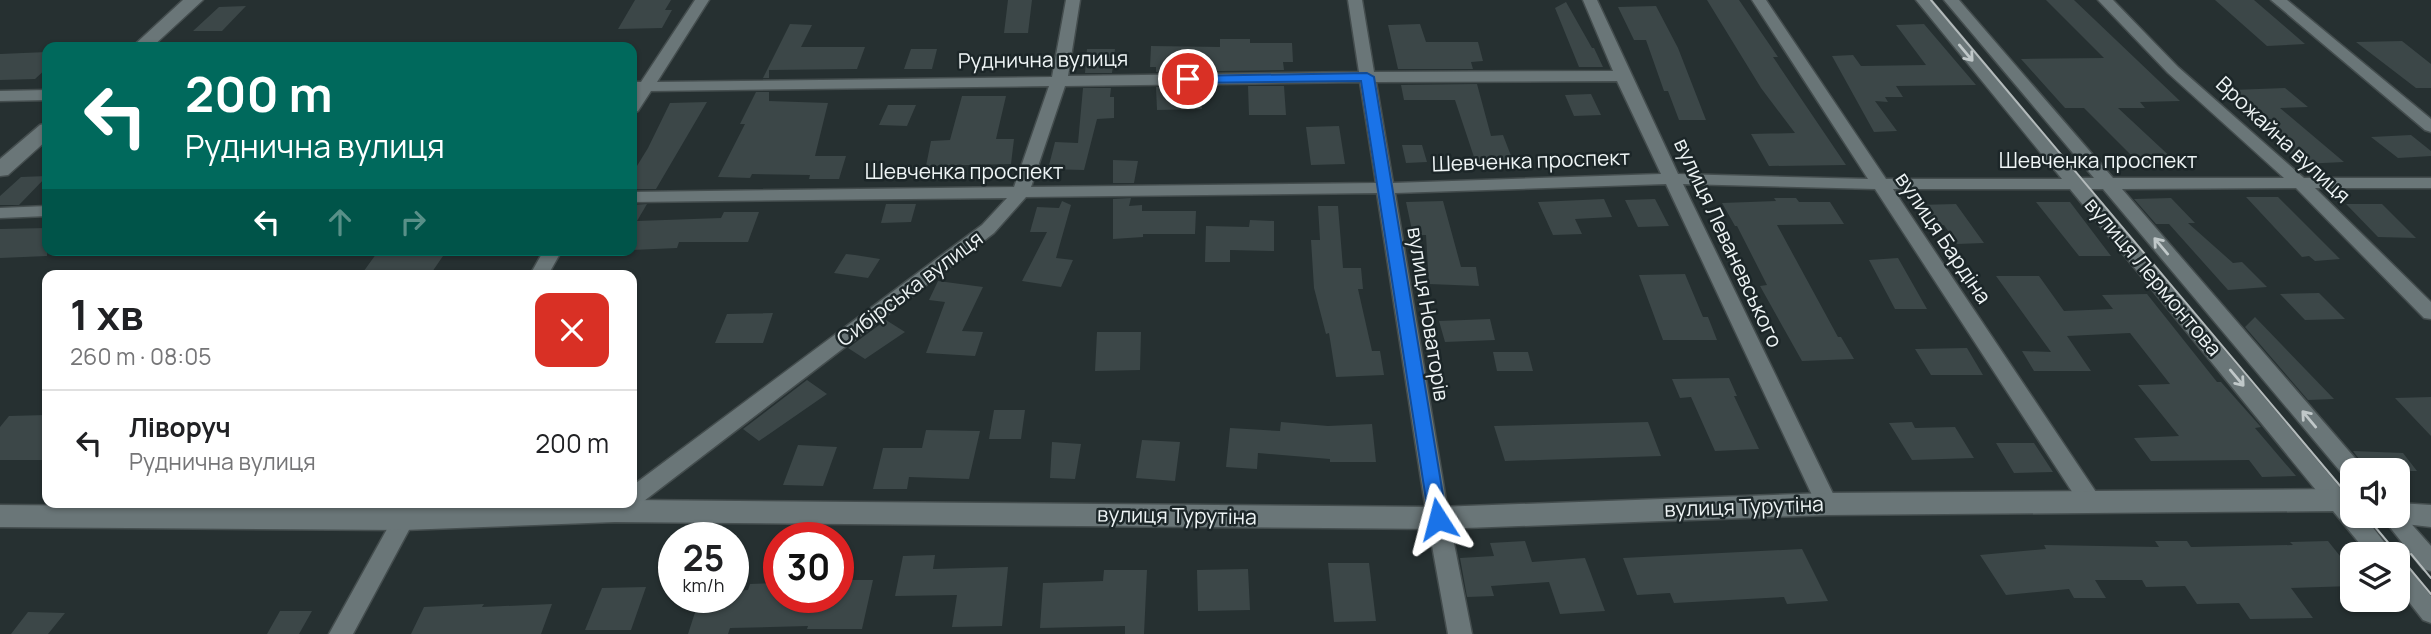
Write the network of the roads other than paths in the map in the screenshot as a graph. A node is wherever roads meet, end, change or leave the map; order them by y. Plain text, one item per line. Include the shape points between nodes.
1 (194, 0) edge
2 (702, 0) edge
3 (1073, 0) edge
4 (1355, 0) edge
5 (1590, 0) edge
6 (1759, 0) edge
7 (1923, 0) edge
8 (1951, 0) edge
9 (2105, 0) edge
10 (2278, 0) edge
11 (147, 42) edge
12 (1623, 76) junction
13 (1367, 77) junction
14 (1059, 81) junction
15 (638, 87) edge
16 (42, 95) edge
17 (0, 96) edge
18 (2431, 127) edge
19 (42, 133) edge
20 (0, 170) edge
21 (1672, 179) junction
22 (2431, 183) edge
23 (1879, 184) junction
24 (2075, 184) junction
25 (2108, 184) junction
26 (2301, 184) junction
27 (1385, 188) junction
28 (1020, 194) junction
29 (637, 197) edge
30 (42, 211) edge
31 (0, 213) edge
32 (2431, 313) edge
33 (2342, 458) edge
34 (637, 494) edge
35 (2340, 497) edge
36 (2091, 501) junction
37 (2340, 503) edge
38 (637, 504) edge
39 (1827, 504) junction
40 (501, 508) edge
41 (409, 511) edge
42 (2410, 515) edge
43 (0, 516) edge
44 (2431, 516) edge
45 (1438, 519) junction
46 (2402, 528) edge
47 (2431, 562) edge
48 (2410, 587) edge
49 (2431, 613) edge
50 (341, 634) edge
51 (1460, 634) edge

1 - 11 street
2 - 15 street
3 - 14 street, Сибірська вулиця
4 - 13 street, вулиця Новаторів
5 - 12 street, вулиця Леваневського
6 - 23 street, вулиця Бардіна
7 -> 24 street, вулиця Лермонтова
8 - 25 street, вулиця Лермонтова
9 - 26 street, Врожайна вулиця via 2173,70
10 - 18 street
12 - 13 street, Руднична вулиця
12 - 21 street, вулиця Леваневського
13 - 14 street, Руднична вулиця
13 - 27 street, вулиця Новаторів
14 - 15 street, Руднична вулиця
14 - 28 street, Сибірська вулиця
16 - 17 street
19 - 20 street
21 - 23 street, Шевченка проспект
21 - 27 street, Шевченка проспект
21 - 39 street, вулиця Леваневського
22 - 26 street, Шевченка проспект
23 - 24 street, Шевченка проспект
23 - 36 street, вулиця Бардіна
24 - 25 street, Шевченка проспект
24 -> 35 street, вулиця Лермонтова
25 - 26 street, Шевченка проспект
33 -> 25 street, вулиця Лермонтова
26 - 32 street, Врожайна вулиця
27 - 28 street, Шевченка проспект
27 - 45 street, вулиця Новаторів
28 - 29 street, Шевченка проспект
28 - 34 street, Сибірська вулиця via 988,229
30 - 31 street
36 - 37 street, вулиця Турутіна
36 - 39 street, вулиця Турутіна
38 - 45 street, вулиця Турутіна
39 - 45 street, вулиця Турутіна
40 - 41 street, вулиця Турутіна
41 - 43 street, вулиця Турутіна
41 - 50 street
42 - 44 street
45 - 51 street, вулиця Новаторів
46 - 47 street
48 - 49 street

